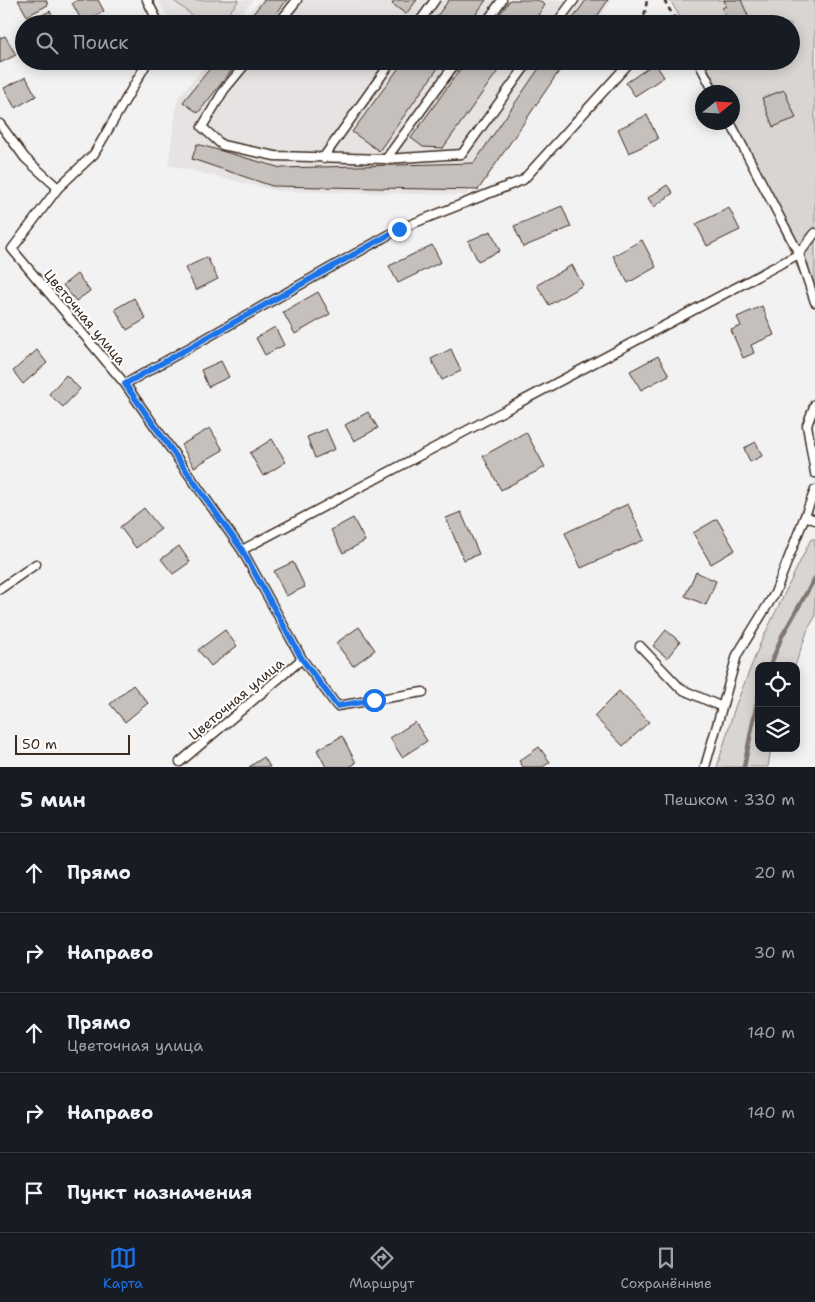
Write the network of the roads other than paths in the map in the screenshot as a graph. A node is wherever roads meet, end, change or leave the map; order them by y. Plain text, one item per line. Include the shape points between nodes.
1 (148, 0) edge
2 (297, 0) edge
3 (435, 0) edge
4 (502, 0) edge
5 (562, 0) edge
6 (572, 2) edge
7 (155, 15) edge
8 (285, 15) edge
9 (424, 15) edge
10 (491, 15) edge
11 (563, 15) edge
12 (143, 70) edge
13 (241, 70) edge
14 (386, 70) edge
15 (450, 70) edge
16 (523, 70) edge
17 (623, 70) edge
18 (703, 70) edge
19 (710, 85) edge
20 (0, 124) edge
21 (734, 130) edge
22 (323, 158) junction
23 (386, 159) junction
24 (58, 188) junction
25 (815, 234) edge
26 (799, 254) junction
27 (815, 302) edge
28 (125, 384) junction
29 (815, 404) edge
30 (815, 473) edge
31 (815, 490) edge
32 (805, 516) junction
33 (815, 520) edge
34 (242, 550) junction
35 (36, 564) dead end
36 (0, 589) edge
37 (640, 646) dead end
38 (302, 659) junction
39 (423, 692) dead end
40 (722, 707) junction
41 (180, 762) dead end
42 (705, 767) edge

1 - 7 lane
2 - 8 lane
3 - 9 lane
4 - 10 lane
5 - 6 lane
6 - 11 lane
12 - 24 lane via 94,154
13 - 22 lane via 224,90 202,127 222,145 275,156
14 - 22 lane
15 - 23 lane
16 - 23 lane via 462,154
17 - 28 lane via 523,180 399,229
18 - 19 lane
20 - 24 lane via 25,158
21 - 26 lane
22 - 23 lane
24 - 28 lane, Цветочная улица via 12,249
25 - 26 lane
26 - 27 lane
26 - 34 lane
28 - 34 lane, Цветочная улица
29 - 30 lane via 806,425
31 - 32 lane
32 - 33 lane
32 - 40 lane via 775,593 737,654
34 - 38 lane, Цветочная улица
35 - 36 lane
37 - 40 lane via 681,688
38 - 39 lane via 337,706
38 - 41 lane, Цветочная улица
40 - 42 lane

